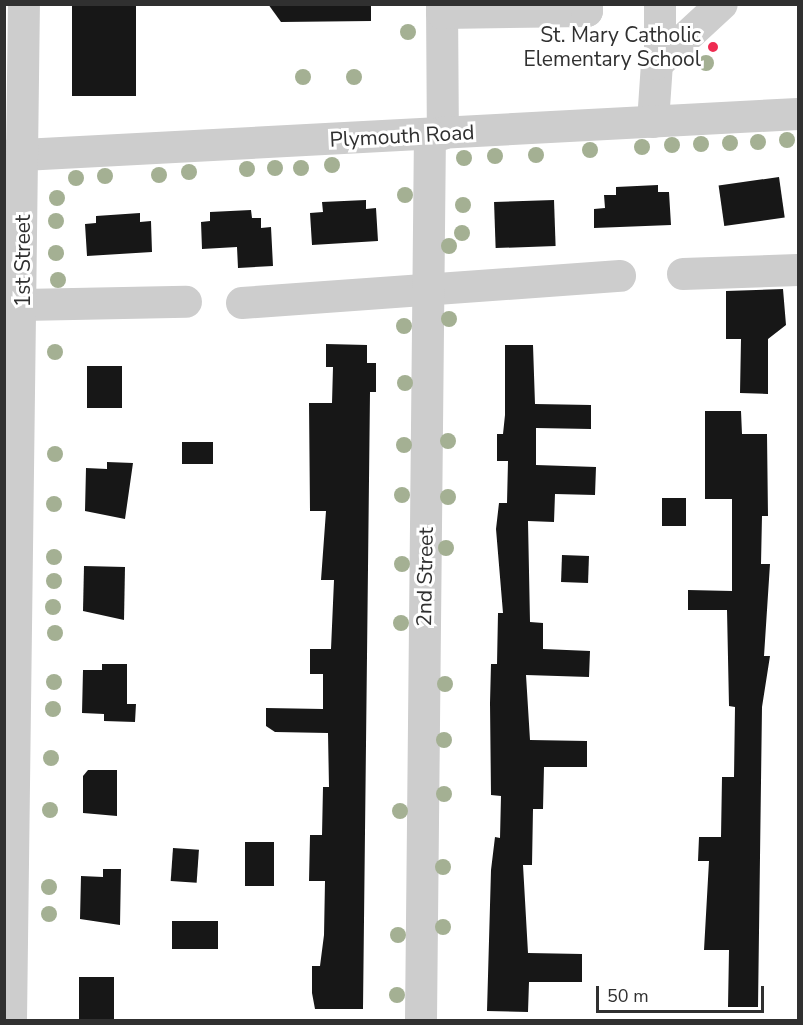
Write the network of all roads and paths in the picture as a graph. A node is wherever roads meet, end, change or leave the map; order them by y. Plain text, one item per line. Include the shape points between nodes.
1 (24, 4) edge
2 (587, 4) edge
3 (660, 4) edge
4 (722, 4) edge
5 (442, 9) edge
6 (660, 60) junction
7 (798, 114) edge
8 (653, 122) junction
9 (436, 134) junction
10 (14, 156) edge
11 (798, 270) edge
12 (683, 274) dead end
13 (620, 276) dead end
14 (428, 286) junction
15 (186, 302) dead end
16 (242, 303) dead end
17 (16, 319) edge
18 (11, 1020) edge
19 (421, 1020) edge

1 - 10 street, 1st Street
2 - 5 street via 587,11
3 - 6 street
4 - 6 street
5 - 9 street, 2nd Street
6 - 8 street via 654,71
7 - 8 street, Plymouth Road
8 - 9 street, Plymouth Road
9 - 10 street, Plymouth Road
9 - 14 street, 2nd Street
10 - 17 street, 1st Street
11 - 12 street
13 - 14 street
14 - 16 street
14 - 19 street, 2nd Street
15 - 17 street
17 - 18 street, 1st Street

